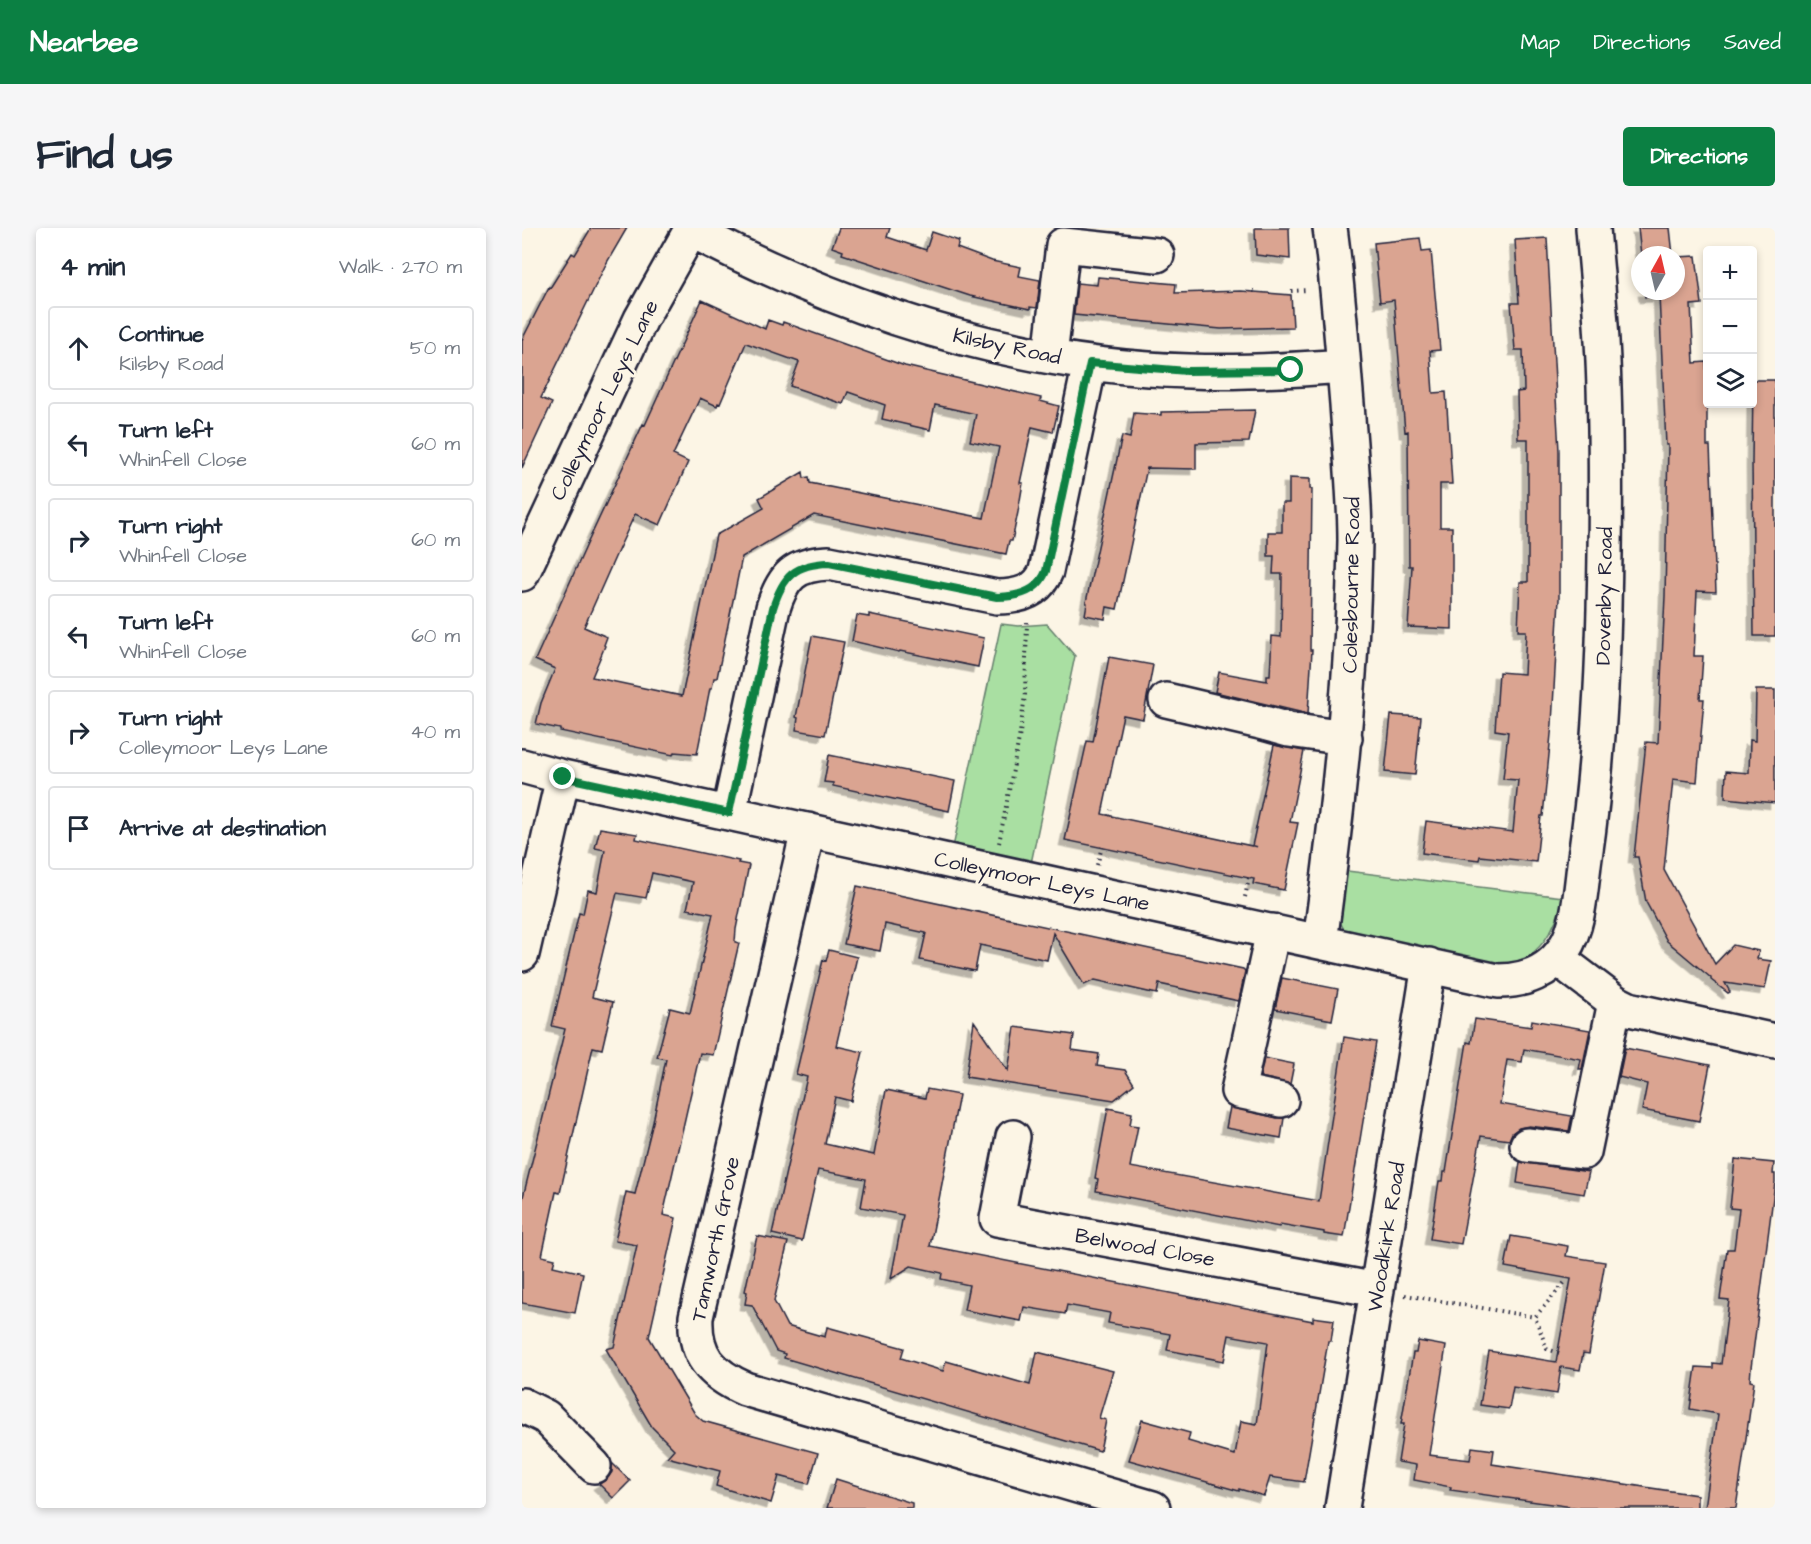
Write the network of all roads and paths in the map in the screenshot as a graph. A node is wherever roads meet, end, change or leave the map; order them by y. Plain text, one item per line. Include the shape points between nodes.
1 (1330, 228) edge
2 (1593, 228) edge
3 (692, 229) edge
4 (1157, 255) dead end
5 (1050, 356) junction
6 (1090, 363) junction
7 (1344, 366) junction
8 (522, 574) edge
9 (1020, 595) junction
10 (1166, 700) dead end
11 (1345, 738) junction
12 (522, 766) edge
13 (563, 777) junction
14 (1111, 810) dead end
15 (729, 813) junction
16 (1109, 816) dead end
17 (808, 830) junction
18 (994, 871) junction
19 (528, 898) edge
20 (1273, 932) junction
21 (1320, 942) junction
22 (522, 954) edge
23 (1557, 958) junction
24 (1430, 965) junction
25 (1615, 1002) junction
26 (1775, 1041) edge
27 (1281, 1100) dead end
28 (1013, 1137) dead end
29 (1527, 1145) dead end
30 (1566, 1281) dead end
31 (1377, 1290) junction
32 (1535, 1317) junction
33 (1559, 1353) dead end
34 (522, 1405) edge
35 (594, 1466) dead end
36 (1153, 1508) edge
37 (1342, 1508) edge

1 - 7 street, Colesbourne Road
2 - 23 street, Dovenby Road via 1606,461 1600,717 1576,917 1565,949
3 - 5 street, Kilsby Road via 792,279 849,302 915,325
3 - 8 street, Colleymoor Leys Lane via 636,328
4 - 5 street via 1063,245
5 - 6 street, Kilsby Road
6 - 7 street, Kilsby Road via 1238,372
6 - 9 street via 1046,571 1037,587
7 - 11 street, Colesbourne Road via 1355,538
9 - 15 street via 997,597 829,563 813,563 790,574 773,608
9 - 18 path via 1028,626 1025,695
10 - 11 street via 1273,727
11 - 21 street, Colesbourne Road
12 - 13 street, Colleymoor Leys Lane
13 - 15 street, Colleymoor Leys Lane
13 - 19 street
14 - 16 path
15 - 17 street, Colleymoor Leys Lane
17 - 18 street, Colleymoor Leys Lane
17 - 36 street, Tamworth Grove via 696,1317 695,1331 703,1357 722,1376 745,1389
18 - 20 street, Colleymoor Leys Lane
19 - 22 street
20 - 21 street, Colleymoor Leys Lane
20 - 27 street via 1238,1092
21 - 24 street, Colleymoor Leys Lane
23 - 24 street, Colleymoor Leys Lane via 1532,976 1510,981
23 - 25 street
24 - 31 street, Woodkirk Road
25 - 26 street via 1645,1015
25 - 29 street via 1584,1152
28 - 31 street, Belwood Close via 997,1219
30 - 32 path
31 - 32 path
31 - 37 street, Woodkirk Road
32 - 33 path via 1547,1348
34 - 35 street via 546,1418

